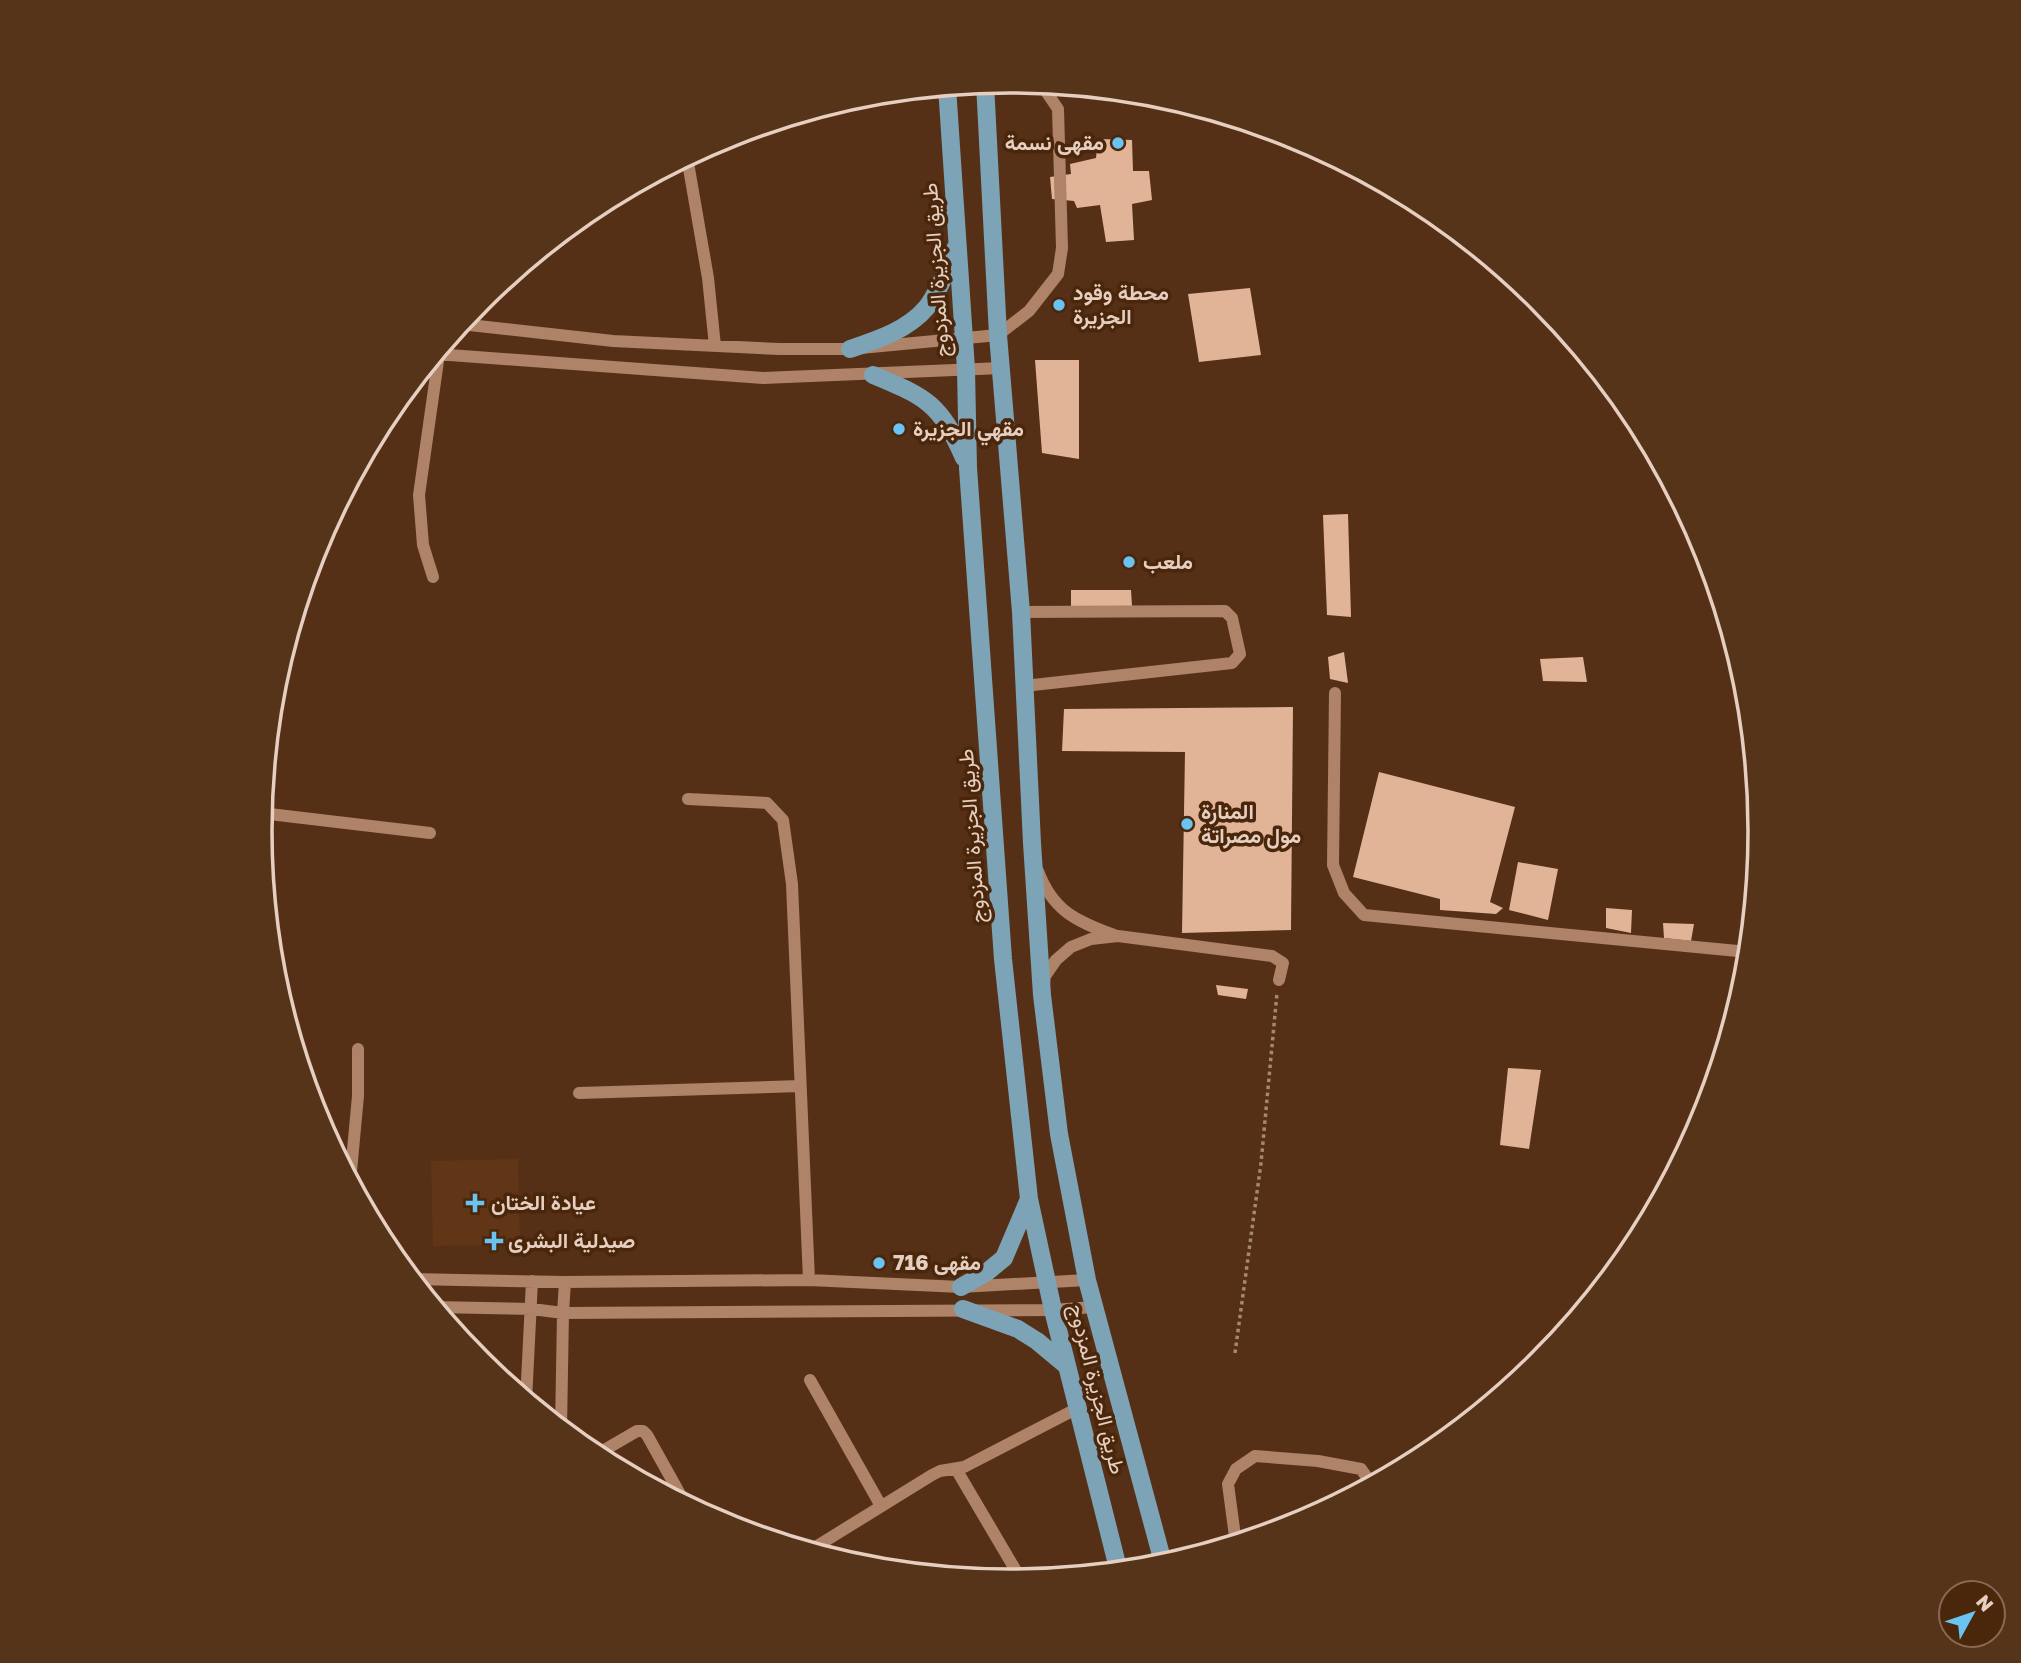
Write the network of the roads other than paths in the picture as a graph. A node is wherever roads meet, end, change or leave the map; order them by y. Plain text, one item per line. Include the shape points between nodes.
1 (986, 94) edge
2 (1048, 94) edge
3 (948, 96) edge
4 (689, 167) edge
5 (958, 244) junction
6 (473, 325) edge
7 (998, 335) junction
8 (964, 338) junction
9 (715, 346) junction
10 (850, 349) junction
11 (446, 355) edge
12 (435, 368) edge
13 (1002, 368) junction
14 (966, 369) junction
15 (873, 375) junction
16 (968, 468) junction
17 (433, 577) dead end
18 (1021, 612) junction
19 (1024, 685) junction
20 (1335, 694) dead end
21 (688, 799) dead end
22 (272, 814) edge
23 (430, 834) dead end
24 (1032, 843) junction
25 (1118, 936) junction
26 (1739, 950) edge
27 (1279, 981) road end
28 (1042, 995) junction
29 (358, 1049) dead end
30 (800, 1086) junction
31 (579, 1093) dead end
32 (352, 1165) edge
33 (1029, 1199) junction
34 (423, 1279) edge
35 (532, 1280) junction
36 (809, 1280) junction
37 (1087, 1280) junction
38 (565, 1282) junction
39 (1047, 1282) junction
40 (961, 1287) junction
41 (445, 1307) edge
42 (1093, 1307) junction
43 (532, 1309) junction
44 (962, 1309) junction
45 (1053, 1310) junction
46 (563, 1313) junction
47 (1067, 1366) junction
48 (527, 1380) junction
49 (810, 1380) dead end
50 (522, 1386) edge
51 (527, 1390) edge
52 (1078, 1408) junction
53 (561, 1418) edge
54 (605, 1449) edge
55 (956, 1469) junction
56 (1367, 1478) edge
57 (678, 1491) edge
58 (881, 1506) junction
59 (1235, 1535) edge
60 (819, 1545) edge
61 (1161, 1555) edge
62 (1117, 1562) edge
63 (1015, 1570) edge

1 - 7 main road, طريق الجزيرة المزدوج
2 - 7 street via 1058,109 1062,248 1058,274 1029,311
3 - 5 main road, طريق الجزيرة المزدوج
4 - 9 street
5 - 8 main road, طريق الجزيرة المزدوج
5 - 10 main road via 927,307 886,337
6 - 9 street via 613,341
7 - 8 street
7 - 13 main road, طريق الجزيرة المزدوج
8 - 10 street
8 - 14 main road, طريق الجزيرة المزدوج
9 - 10 street
11 - 15 street via 763,378
12 - 17 street via 419,495 423,545
13 - 14 street
13 - 18 main road, طريق الجزيرة المزدوج
14 - 15 street
14 - 16 main road, طريق الجزيرة المزدوج
15 - 16 main road via 923,397 940,412
16 - 33 main road, طريق الجزيرة المزدوج via 1003,959
18 - 19 main road, طريق الجزيرة المزدوج
18 - 19 street via 1225,611 1232,618 1240,654 1232,663
19 - 24 main road, طريق الجزيرة المزدوج
20 - 26 street via 1332,865 1343,893 1364,915
21 - 30 street via 767,803 783,820 792,884
22 - 23 street
24 - 25 street via 1044,888 1056,903 1084,924
24 - 28 main road, طريق الجزيرة المزدوج
25 - 27 street via 1272,956 1283,963
25 - 28 street via 1071,947 1050,967
28 - 37 main road, طريق الجزيرة المزدوج via 1059,1134
29 - 32 street
30 - 31 street
30 - 36 street
33 - 39 main road, طريق الجزيرة المزدوج
33 - 40 main road via 1004,1258
34 - 35 street
35 - 38 street
35 - 43 street
36 - 38 street
36 - 40 street
37 - 39 street
37 - 42 main road, طريق الجزيرة المزدوج
38 - 46 street
39 - 40 street
39 - 45 main road, طريق الجزيرة المزدوج
41 - 43 street
42 - 45 street
42 - 61 main road, طريق الجزيرة المزدوج
43 - 46 street
43 - 48 street
44 - 45 street
44 - 46 street
44 - 47 main road via 1018,1329
45 - 47 main road, طريق الجزيرة المزدوج
46 - 53 street
47 - 52 main road, طريق الجزيرة المزدوج
48 - 50 street
48 - 51 street
49 - 58 street
52 - 55 street
52 - 62 main road, طريق الجزيرة المزدوج
54 - 57 street via 643,1432
55 - 58 street via 940,1471
55 - 63 street
56 - 59 street via 1361,1469 1255,1456 1236,1469 1228,1484
58 - 60 street

